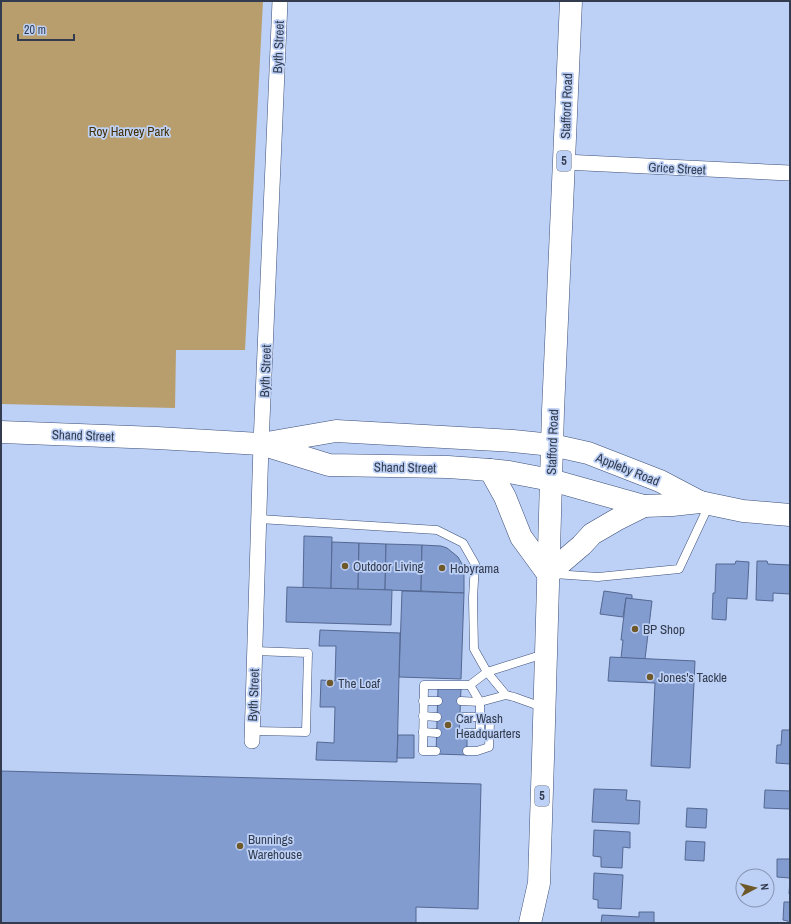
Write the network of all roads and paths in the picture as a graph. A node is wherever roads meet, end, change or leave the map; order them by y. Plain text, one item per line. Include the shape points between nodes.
1 (280, 1) edge
2 (571, 1) edge
3 (564, 162) junction
4 (790, 173) edge
5 (1, 432) edge
6 (262, 444) junction
7 (552, 445) junction
8 (490, 470) junction
9 (551, 480) junction
10 (704, 503) junction
11 (644, 506) junction
12 (790, 515) edge
13 (259, 519) junction
14 (548, 574) junction
15 (254, 651) junction
16 (546, 653) junction
17 (487, 672) junction
18 (470, 685) junction
19 (506, 695) junction
20 (423, 701) junction
21 (438, 701) dead end
22 (460, 701) dead end
23 (480, 702) junction
24 (545, 708) junction
25 (423, 716) junction
26 (437, 717) dead end
27 (460, 717) dead end
28 (479, 717) junction
29 (423, 732) junction
30 (437, 733) dead end
31 (460, 733) dead end
32 (252, 736) joint
33 (436, 751) dead end
34 (467, 751) dead end
35 (538, 883) junction
36 (530, 923) edge
37 (546, 923) edge

1 - 6 street, Byth Street
2 - 3 main road, Stafford Road / 5
3 - 4 street, Grice Street
3 - 7 main road, Stafford Road / 5
5 - 6 main road, Shand Street
6 - 7 main road, Shand Street via 336,431
6 - 8 main road, Shand Street via 329,465
6 - 13 street, Byth Street
7 - 9 main road, Stafford Road / 5
7 - 10 main road, Appleby Road via 588,453 660,481
8 - 9 main road, Shand Street
8 - 14 main road via 505,497 521,537
9 - 11 main road, Appleby Road
9 - 14 main road, Stafford Road / 5
10 - 11 main road, Appleby Road
10 - 12 main road, Appleby Road via 743,511
10 - 14 lane via 679,569 598,577
11 - 14 main road via 592,534
13 - 15 street, Byth Street
13 - 17 lane via 437,530 463,543 475,564 474,649
14 - 16 main road, Stafford Road / 5
15 - 32 street, Byth Street
15 - 32 lane via 308,653 306,732
16 - 17 lane
16 - 24 main road, Stafford Road / 5
17 - 18 lane
17 - 19 lane
18 - 20 lane via 424,685
18 - 23 lane
19 - 23 lane
19 - 24 lane
20 - 21 lane
20 - 25 lane
22 - 23 lane
23 - 28 lane
24 - 35 main road, Stafford Road / 5
25 - 26 lane
25 - 29 lane
27 - 28 lane
28 - 31 lane via 480,733
28 - 34 lane via 490,722 489,747
29 - 30 lane
29 - 33 lane via 423,751
35 - 36 main road, Stafford Road / 5
35 - 37 main road, Stafford Road / 5

